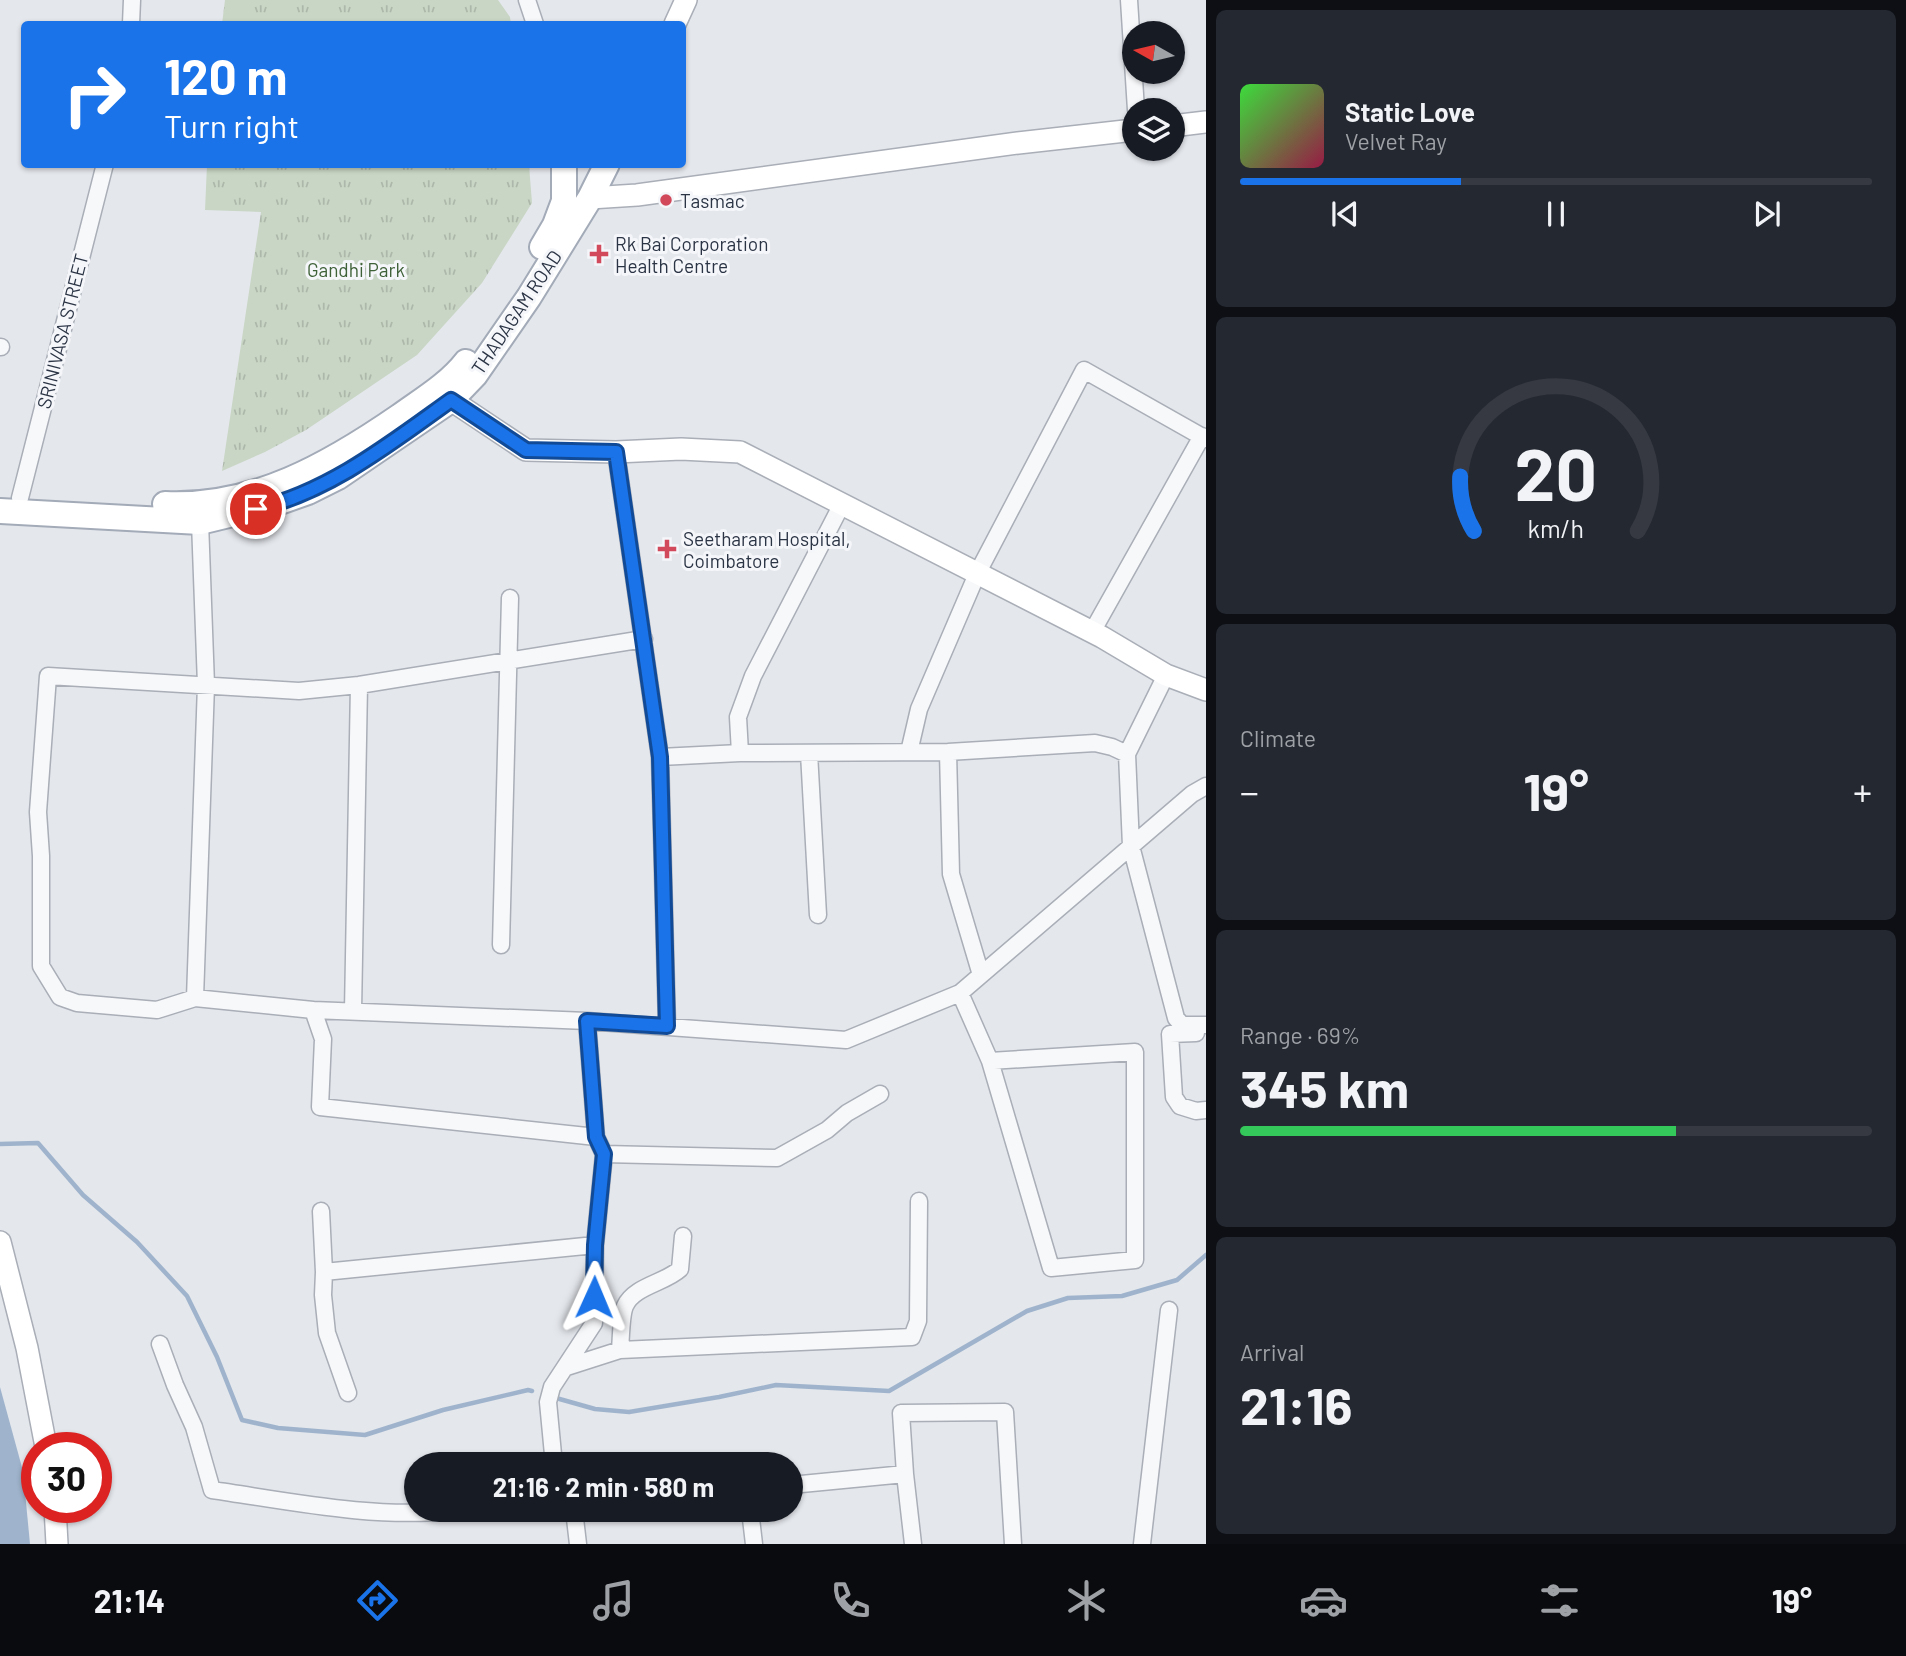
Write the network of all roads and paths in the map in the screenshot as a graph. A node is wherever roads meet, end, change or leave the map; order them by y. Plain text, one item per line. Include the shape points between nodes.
1 (132, 0) edge
2 (527, 0) edge
3 (686, 0) edge
4 (1129, 0) edge
5 (131, 21) edge
6 (535, 21) edge
7 (676, 21) edge
8 (1135, 98) edge
9 (1206, 122) edge
10 (1185, 124) edge
11 (1122, 131) edge
12 (103, 168) edge
13 (564, 168) edge
14 (605, 168) edge
15 (590, 198) junction
16 (451, 400) junction
17 (1204, 438) edge
18 (616, 452) junction
19 (7, 502) edge
20 (842, 504) junction
21 (200, 522) junction
22 (977, 574) junction
23 (510, 598) dead end
24 (1092, 632) junction
25 (644, 639) junction
26 (506, 663) junction
27 (1166, 675) junction
28 (206, 685) junction
29 (359, 685) junction
30 (1206, 690) edge
31 (809, 752) junction
32 (909, 752) junction
33 (948, 752) junction
34 (740, 753) junction
35 (1127, 754) junction
36 (660, 757) junction
37 (1206, 786) edge
38 (1132, 846) junction
39 (818, 915) dead end
40 (501, 945) dead end
41 (981, 975) junction
42 (960, 993) junction
43 (195, 998) junction
44 (313, 1010) junction
45 (353, 1011) junction
46 (587, 1021) junction
47 (667, 1026) junction
48 (1206, 1026) edge
49 (1206, 1033) edge
50 (990, 1061) junction
51 (880, 1094) dead end
52 (1206, 1110) edge
53 (596, 1137) junction
54 (604, 1154) junction
55 (919, 1201) dead end
56 (321, 1211) dead end
57 (683, 1236) dead end
58 (0, 1242) edge
59 (595, 1245) junction
60 (324, 1272) junction
61 (1168, 1310) dead end
62 (160, 1344) dead end
63 (620, 1350) junction
64 (567, 1367) junction
65 (348, 1393) dead end
66 (44, 1432) edge
67 (553, 1452) edge
68 (905, 1474) junction
69 (803, 1484) edge
70 (404, 1512) edge
71 (575, 1522) edge
72 (751, 1522) edge
73 (56, 1523) edge
74 (57, 1544) edge
75 (578, 1544) edge
76 (754, 1544) edge
77 (913, 1544) edge
78 (1013, 1544) edge
79 (1142, 1544) edge

1 - 5 street
2 - 6 street
3 - 7 street
4 - 8 street
9 - 10 street
11 - 15 street
12 - 19 street, SRINIVASA STREET
13 - 19 main road, THADAGAM ROAD via 564,201 555,225 462,366 435,392 346,452 306,474 213,503
14 - 15 main road, THADAGAM ROAD
15 - 16 main road, THADAGAM ROAD via 521,309 475,375
16 - 18 street via 526,450
16 - 21 main road, THADAGAM ROAD via 396,440 308,492
17 - 22 street via 1084,370
17 - 24 street
18 - 20 street via 740,452
18 - 25 street
19 - 21 main road, THADAGAM ROAD
20 - 22 street
20 - 34 street via 753,676 738,717
21 - 28 street
22 - 24 street
22 - 32 street via 919,709
23 - 26 street
24 - 27 street
25 - 26 street
25 - 36 street
26 - 29 street
26 - 40 street
27 - 30 street
27 - 35 street
28 - 29 street via 299,691
28 - 43 street
28 - 43 street via 48,676 38,812 41,966 60,998 157,1010
29 - 45 street
31 - 32 street
31 - 34 street
31 - 39 street
32 - 33 street
33 - 35 street via 1095,743
33 - 41 street via 951,874
34 - 36 street
35 - 38 street
36 - 47 street
37 - 38 street
38 - 41 street
38 - 48 street via 1176,1018 1182,1025
41 - 42 street
42 - 47 street via 846,1040
42 - 50 street
43 - 44 street
44 - 45 street
44 - 53 street via 323,1039 320,1107
45 - 46 street
46 - 47 street
46 - 53 street
49 - 52 street via 1170,1034 1174,1097 1180,1106
50 - 50 street via 1135,1052 1135,1260 1051,1268
51 - 54 street via 777,1157
53 - 54 street
54 - 59 street
55 - 63 street via 918,1321 912,1337
56 - 60 street
57 - 63 street via 680,1269 640,1290 625,1306
58 - 66 street
59 - 60 street
59 - 64 street via 594,1323
60 - 65 street via 327,1333
61 - 79 street
62 - 70 street via 194,1427 212,1490
63 - 64 street
64 - 67 street via 552,1387 548,1402
68 - 69 street
68 - 77 street
68 - 78 street via 901,1413 1005,1412
71 - 75 street
72 - 76 street
73 - 74 street

